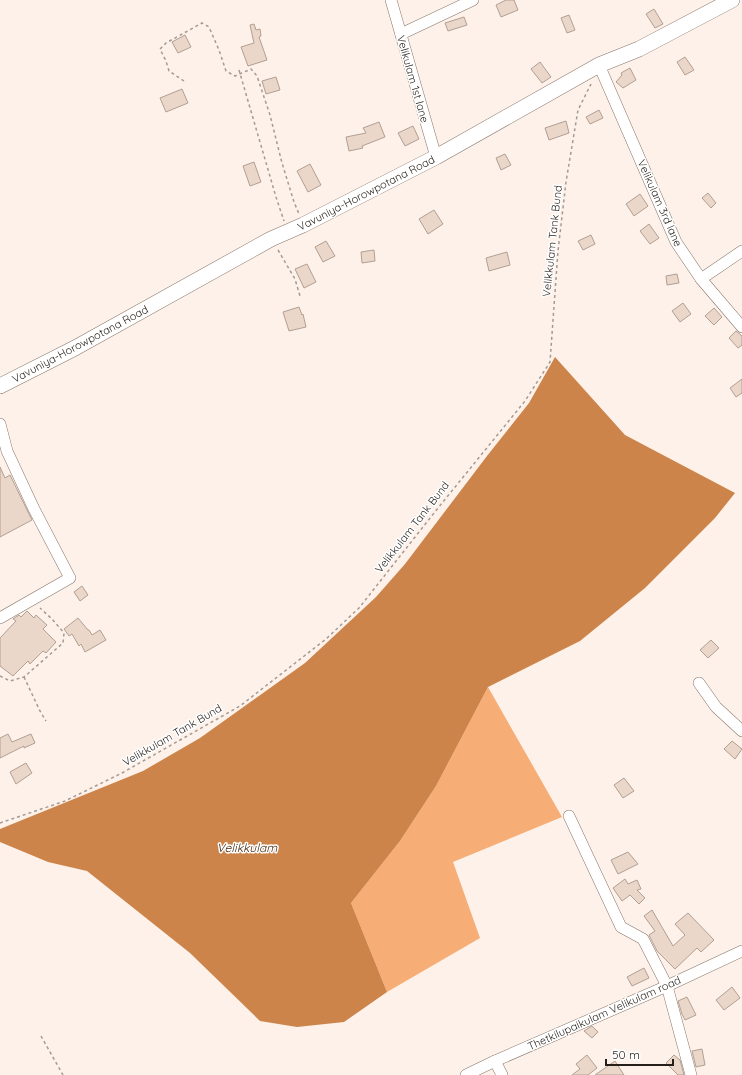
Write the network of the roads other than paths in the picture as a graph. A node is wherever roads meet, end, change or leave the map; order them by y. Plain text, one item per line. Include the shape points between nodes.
1 (391, 0) edge
2 (473, 0) edge
3 (732, 0) edge
4 (401, 34) junction
5 (599, 65) junction
6 (436, 157) junction
7 (742, 251) edge
8 (701, 278) junction
9 (742, 327) edge
10 (0, 386) edge
11 (0, 424) edge
12 (0, 618) edge
13 (699, 683) dead end
14 (742, 731) edge
15 (569, 816) dead end
16 (742, 951) edge
17 (667, 986) junction
18 (495, 1061) junction
19 (466, 1075) edge
20 (502, 1075) edge
21 (691, 1075) edge

1 - 4 street, Velikulam 1st lane
2 - 4 street
3 - 5 highway, Vavuniya-Horowpotana Road via 639,49
4 - 6 street, Velikulam 1st lane
5 - 6 highway, Vavuniya-Horowpotana Road
5 - 8 street, Velikulam 3rd lane via 676,242
6 - 10 highway, Vavuniya-Horowpotana Road via 271,239 75,348
7 - 8 street
8 - 9 street, Velikulam 3rd lane
11 - 12 street via 7,451 70,578
13 - 14 street via 716,707
15 - 17 street via 621,927 643,939
16 - 17 street, Thetkilupaikulam Velikulam road
17 - 18 street, Thetkilupaikulam Velikulam road
17 - 21 street
18 - 19 street, Thetkilupaikulam Velikulam road
18 - 20 street

